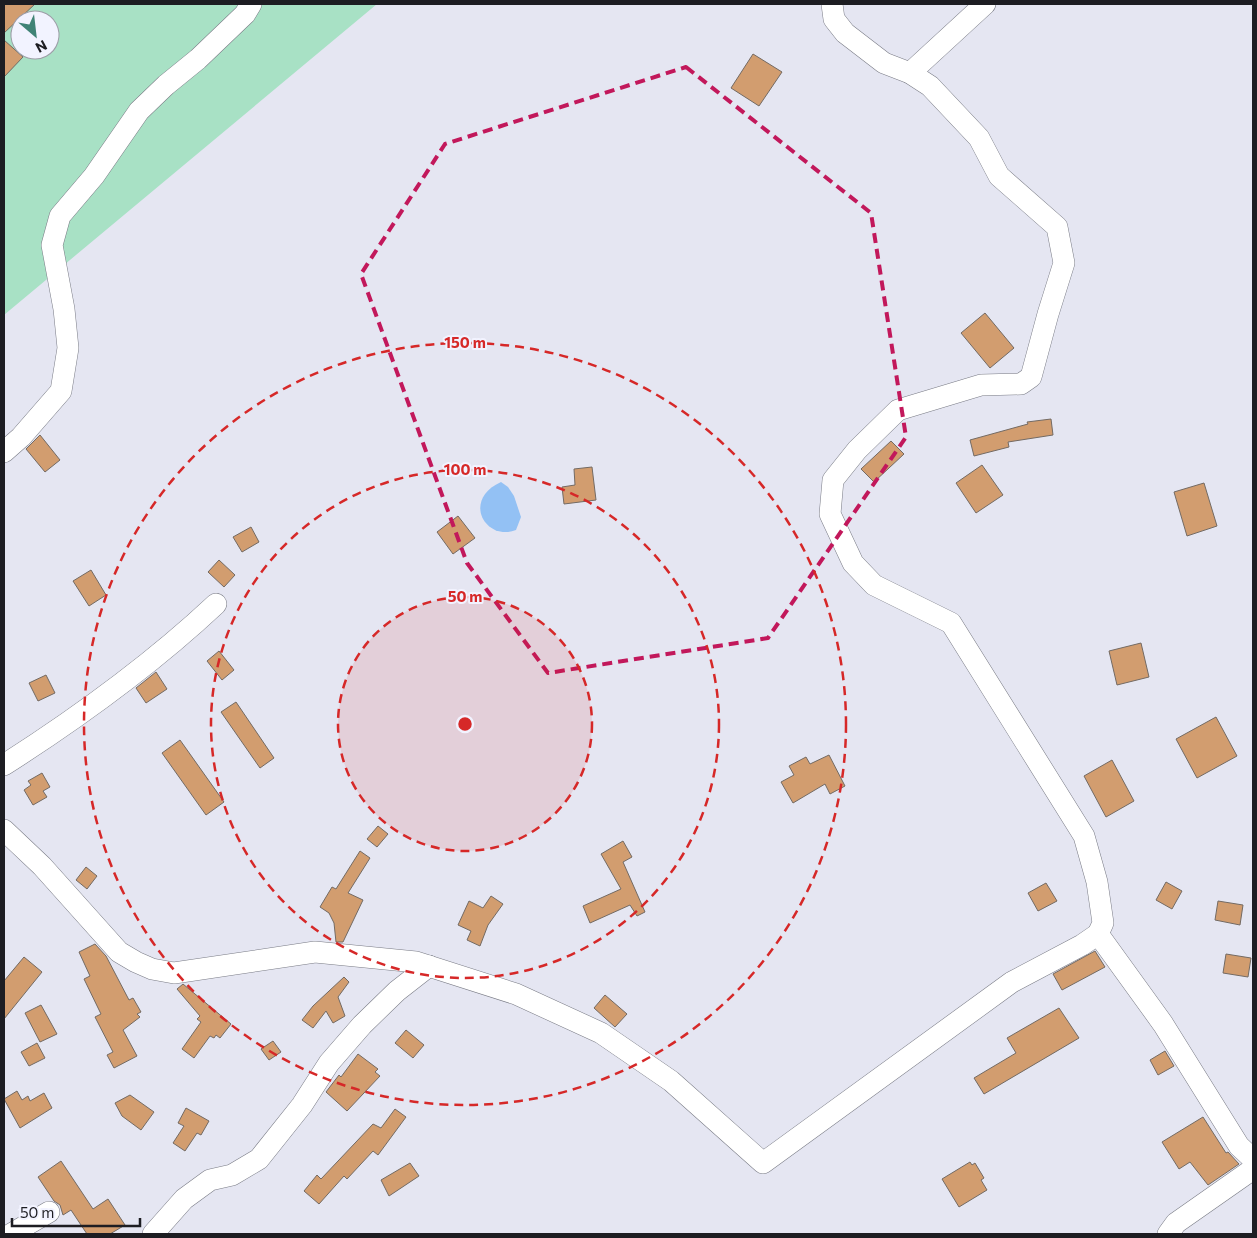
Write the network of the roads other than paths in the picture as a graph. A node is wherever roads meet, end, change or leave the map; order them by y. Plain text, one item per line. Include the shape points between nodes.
1 (251, 4) edge
2 (832, 4) edge
3 (985, 4) edge
4 (910, 73) junction
5 (4, 452) edge
6 (216, 604) dead end
7 (4, 765) edge
8 (4, 830) edge
9 (1098, 934) junction
10 (429, 966) junction
11 (1253, 1159) edge
12 (1253, 1169) edge
13 (49, 1212) dead end
14 (11, 1234) edge
15 (153, 1234) edge
16 (1168, 1234) edge

1 - 5 street via 245,14 198,59 139,111 94,176 60,216 52,245 68,348 61,390
2 - 4 street via 834,19 845,33 884,63
3 - 4 street
4 - 9 street via 930,86 979,138 999,176 1056,226 1064,263 1032,377 1021,384 981,385 898,410 856,450 833,480 830,514 852,563 874,585 951,623 956,630 1084,836 1097,882 1103,923
6 - 7 street via 112,692
8 - 10 street via 42,866 119,952 152,969 174,973 315,952
9 - 10 street via 1012,982 764,1163 671,1081 601,1034 516,994
9 - 11 street via 1163,1024 1239,1146
10 - 15 street via 362,1024 259,1158 232,1175 210,1180 184,1199
12 - 16 street via 1176,1223
13 - 14 street

